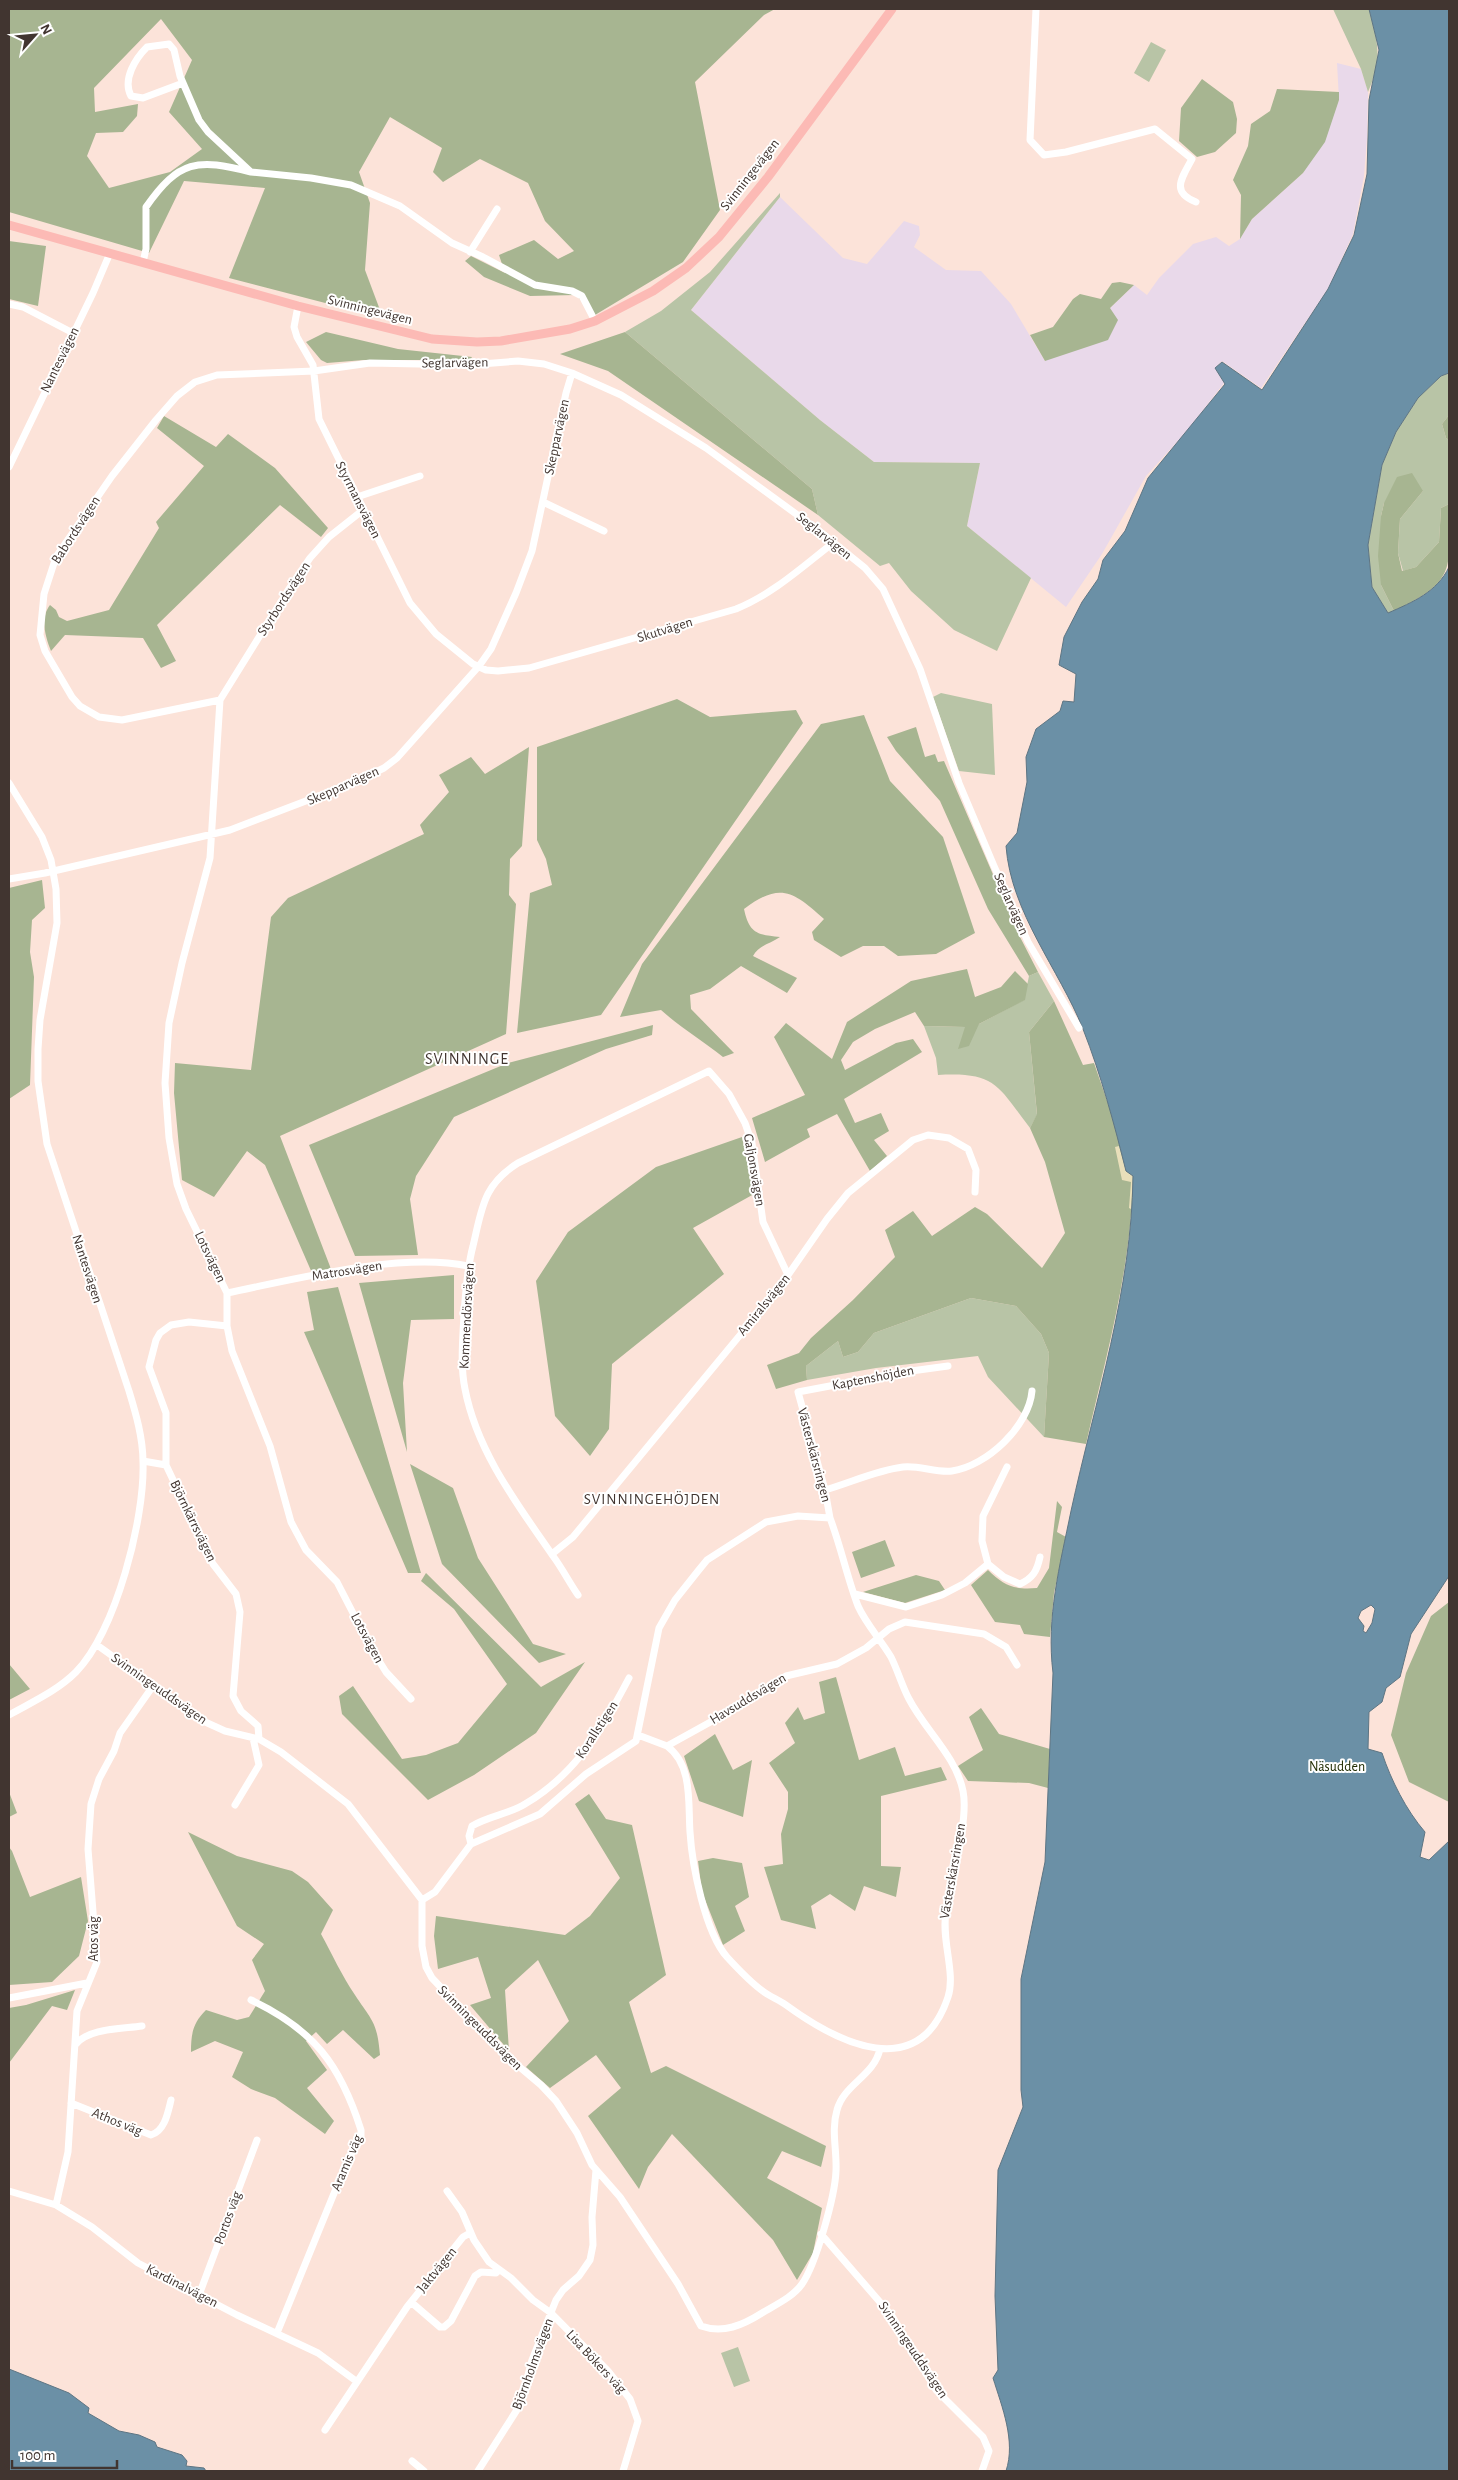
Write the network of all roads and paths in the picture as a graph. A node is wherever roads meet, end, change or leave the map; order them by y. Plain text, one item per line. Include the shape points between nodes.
1 (892, 9) edge
2 (1036, 9) edge
3 (183, 83) junction
4 (252, 172) junction
5 (1196, 202) dead end
6 (497, 209) dead end
7 (9, 225) edge
8 (470, 252) junction
9 (110, 253) junction
10 (142, 262) junction
11 (9, 304) edge
12 (298, 306) junction
13 (595, 321) junction
14 (73, 333) junction
15 (314, 371) junction
16 (572, 373) junction
17 (9, 466) edge
18 (420, 476) dead end
19 (357, 497) junction
20 (543, 502) junction
21 (363, 510) junction
22 (604, 531) dead end
23 (833, 543) junction
24 (479, 666) junction
25 (220, 700) junction
26 (9, 783) edge
27 (213, 835) junction
28 (54, 871) junction
29 (9, 879) edge
30 (1079, 1028) dead end
31 (709, 1071) joint
32 (975, 1192) dead end
33 (468, 1266) junction
34 (788, 1275) junction
35 (227, 1293) junction
36 (227, 1326) junction
37 (948, 1366) dead end
38 (1032, 1391) dead end
39 (798, 1392) joint
40 (143, 1461) junction
41 (166, 1465) junction
42 (1007, 1467) dead end
43 (825, 1490) junction
44 (830, 1518) junction
45 (552, 1554) junction
46 (1040, 1557) dead end
47 (988, 1564) junction
48 (855, 1594) junction
49 (578, 1595) dead end
50 (878, 1637) junction
51 (97, 1645) junction
52 (1017, 1665) dead end
53 (628, 1678) dead end
54 (153, 1686) junction
55 (411, 1699) dead end
56 (9, 1714) edge
57 (638, 1735) junction
58 (256, 1739) junction
59 (667, 1746) junction
60 (235, 1805) dead end
61 (471, 1844) junction
62 (422, 1900) junction
63 (87, 1983) junction
64 (9, 1998) edge
65 (251, 2000) dead end
66 (142, 2026) dead end
67 (75, 2046) junction
68 (880, 2049) junction
69 (171, 2100) dead end
70 (71, 2103) junction
71 (257, 2140) dead end
72 (596, 2170) junction
73 (9, 2191) edge
74 (447, 2191) dead end
75 (56, 2205) junction
76 (470, 2233) junction
77 (821, 2234) junction
78 (499, 2270) junction
79 (199, 2295) junction
80 (411, 2302) junction
81 (551, 2313) junction
82 (277, 2333) junction
83 (356, 2381) junction
84 (325, 2430) dead end
85 (412, 2461) dead end
86 (424, 2471) edge
87 (478, 2471) edge
88 (623, 2471) edge
89 (982, 2471) edge

1 - 13 main road, Svinningevägen via 768,177 719,237 664,284
2 - 5 street via 1030,140 1044,154 1066,152 1155,129 1192,158 1180,192
3 - 3 street via 139,98 131,96 128,91 129,79 139,55 148,46 159,44 170,44 174,50
3 - 4 street via 199,120 208,132
4 - 8 street via 351,185 400,206
4 - 10 street via 223,165 201,165 187,166 173,174 146,207 146,249
6 - 8 street
7 - 9 main road, Svinningevägen
8 - 13 street via 535,285 572,291 582,296
9 - 10 main road, Svinningevägen
9 - 14 street, Nantesvägen
10 - 12 main road, Svinningevägen
11 - 14 street via 24,306
12 - 13 main road, Svinningevägen via 409,335 454,342 524,338
12 - 15 street, Styrmansvägen via 294,320 296,333
14 - 17 street, Nantesvägen
15 - 16 street, Seglarvägen via 370,363 468,365 518,361 544,364
15 - 19 street, Styrmansvägen via 319,419
15 - 25 street, Babordsvägen via 220,374 190,385 156,420 112,476 61,548 47,581 40,617 40,640 69,693 89,713 109,720 122,720
16 - 20 street, Skepparvägen
16 - 23 street, Seglarvägen via 621,395 683,433
18 - 19 street
19 - 21 street, Styrmansvägen
20 - 22 street
20 - 24 street, Skepparvägen via 532,551 516,593 491,649
21 - 24 street, Styrmansvägen via 416,611 436,634
21 - 25 street, Styrbordsvägen via 310,558
23 - 24 street, Skutvägen via 776,587 736,609 529,668 505,672
23 - 30 street, Seglarvägen via 873,577 890,602 920,669 959,783 994,866 1028,942
24 - 27 street, Skepparvägen via 407,747 384,768 315,799
25 - 27 street, Lotsvägen
26 - 28 street, Nantesvägen via 42,837
27 - 28 street, Skepparvägen
27 - 35 street, Lotsvägen via 207,877 182,963 169,1023 165,1083 169,1138 177,1184
28 - 29 street, Skepparvägen
28 - 40 street, Nantesvägen via 57,923 38,1049 42,1118 52,1164 138,1420
31 - 33 street, Kommendörsvägen via 518,1162 502,1173 486,1196
31 - 34 street, Galjonsvägen via 729,1094 745,1123 752,1143 763,1222
32 - 34 street, Amiralsvägen via 975,1163 965,1147 942,1136 917,1137 848,1194
33 - 35 street, Matrosvägen via 398,1263
33 - 45 street, Kommendörsvägen via 462,1355 469,1408 491,1460
34 - 45 street, Amiralsvägen via 573,1537
35 - 36 street, Lotsvägen
36 - 41 street via 182,1322 166,1329 156,1340 148,1367 166,1413
36 - 55 street, Lotsvägen via 237,1366 275,1461 296,1534 312,1557 338,1582 371,1648 386,1672
37 - 39 street, Kaptenshöjden
38 - 43 street via 1027,1409 1015,1430 1000,1447 983,1458 952,1471 902,1467
39 - 43 street, Västerskärsringen
40 - 41 street
40 - 51 street, Nantesvägen via 134,1534 115,1603
41 - 58 street, Björnkärrsvägen via 213,1564 236,1594 240,1612 233,1696 241,1711 258,1726
42 - 47 street via 983,1516 982,1541
43 - 44 street, Västerskärsringen
44 - 48 street, Västerskärsringen
44 - 57 street, Västerskärsringen via 798,1516 766,1522 707,1560 675,1600 659,1628
45 - 49 street, Kommendörsvägen
46 - 47 street via 1038,1568 1030,1580 1020,1584
47 - 48 street via 957,1587 906,1608
48 - 50 street, Västerskärsringen via 862,1613
50 - 52 street, Havsuddsvägen via 904,1622 984,1634 1006,1647
50 - 59 street, Havsuddsvägen via 866,1648 837,1664 786,1676
50 - 68 street, Västerskärsringen via 910,1702 957,1773 964,1801 944,1925 950,1982 948,1998 934,2025 922,2038 900,2049
51 - 54 street, Svinningeuddsvägen
51 - 56 street, Nantesvägen via 63,1683
53 - 61 street, Korallstigen via 614,1707 582,1756 544,1792 524,1805 472,1826
54 - 58 street, Svinningeuddsvägen via 215,1728
54 - 63 street, Atos väg via 120,1733 99,1778 92,1804 88,1849 97,1962
57 - 59 street
57 - 61 street via 632,1744 586,1774 540,1814
58 - 60 street, Björnkärrsvägen via 259,1765
58 - 62 street, Svinningeuddsvägen via 281,1752 348,1804
59 - 68 street, Västerskärsringen via 677,1757 689,1789 696,1878 711,1928 722,1950 756,1985 803,2018 857,2044
61 - 62 street via 435,1892
62 - 72 street, Svinningeuddsvägen via 422,1946 432,1978 503,2053 556,2101
63 - 64 street
63 - 67 street, Atos väg via 77,2011
65 - 82 street, Aramis väg via 280,2014 322,2052 347,2090 361,2130
66 - 67 street via 90,2035 80,2039
67 - 70 street, Atos väg
68 - 77 street, Svinningeuddsvägen via 874,2065 844,2095 836,2112 836,2174
69 - 70 street, Athos väg via 161,2128 151,2135
70 - 75 street, Atos väg via 68,2152
71 - 79 street, Portos väg
72 - 77 street, Svinningeuddsvägen via 625,2204 678,2284 701,2326 713,2330 736,2326 755,2317 797,2290 813,2261
72 - 81 street, Björnholmsvägen via 592,2201 594,2245 590,2260 579,2276 563,2290
73 - 75 street, Kardinalvägen
74 - 76 street, Jaktvägen via 462,2212
75 - 79 street, Kardinalvägen via 92,2227 138,2264
76 - 78 street, Jaktvägen via 484,2257
76 - 80 street, Jaktvägen
77 - 89 street, Svinningeuddsvägen via 892,2316 936,2390 983,2437 989,2451
78 - 80 street, Jaktvägen via 475,2276 451,2321 444,2327
78 - 81 street, Jaktvägen
79 - 82 street, Kardinalvägen
80 - 83 street
81 - 87 street, Björnholmsvägen via 532,2360 520,2405
81 - 88 street, Lisa Bökers väg via 608,2371 633,2403 638,2421
82 - 83 street, Kardinalvägen via 318,2353
83 - 84 street
85 - 86 street

